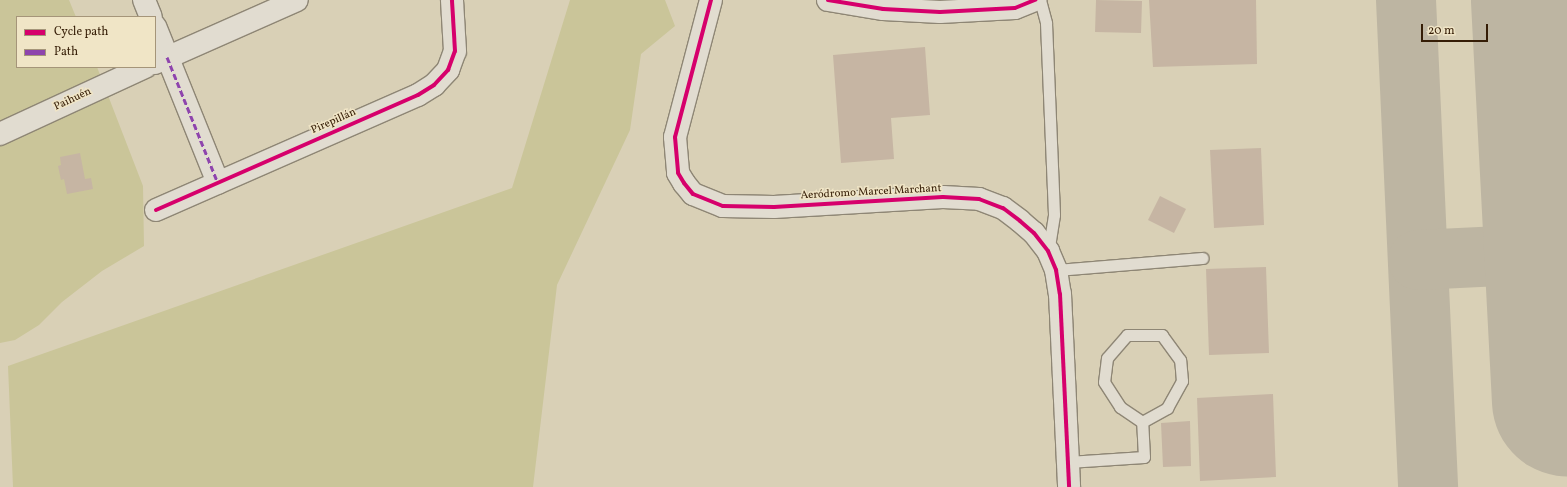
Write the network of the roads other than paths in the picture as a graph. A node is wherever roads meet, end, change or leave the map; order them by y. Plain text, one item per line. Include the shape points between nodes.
1 (144, 0) edge
2 (296, 0) edge
3 (452, 0) edge
4 (711, 0) edge
5 (828, 0) edge
6 (1035, 0) edge
7 (1040, 0) edge
8 (151, 16) edge
9 (156, 32) edge
10 (161, 60) edge
11 (143, 68) edge
12 (0, 134) edge
13 (218, 183) junction
14 (156, 210) dead end
15 (1203, 258) dead end
16 (1052, 260) junction
17 (1142, 422) junction
18 (1068, 462) junction
19 (1069, 487) edge

1 - 8 street
2 - 10 street
3 - 13 street, Pirepillán via 455,51 448,70 434,85 418,95
4 - 16 street, Aeródromo Marcel Marchant via 675,137 678,173 693,194 707,202 742,207 943,197 979,199 1003,208 1034,233
5 - 6 street via 883,9 940,12 1015,8
7 - 16 lane via 1046,23 1054,215
9 - 10 street
10 - 13 street
11 - 12 street, Paihuén
13 - 14 street, Pirepillán
15 - 16 lane
16 - 18 street, Aeródromo Marcel Marchant via 1060,294
17 - 17 lane via 1167,408 1182,381 1180,360 1162,335 1128,335 1107,358 1104,382 1120,407
17 - 18 lane via 1144,457
18 - 19 street, Aeródromo Marcel Marchant

